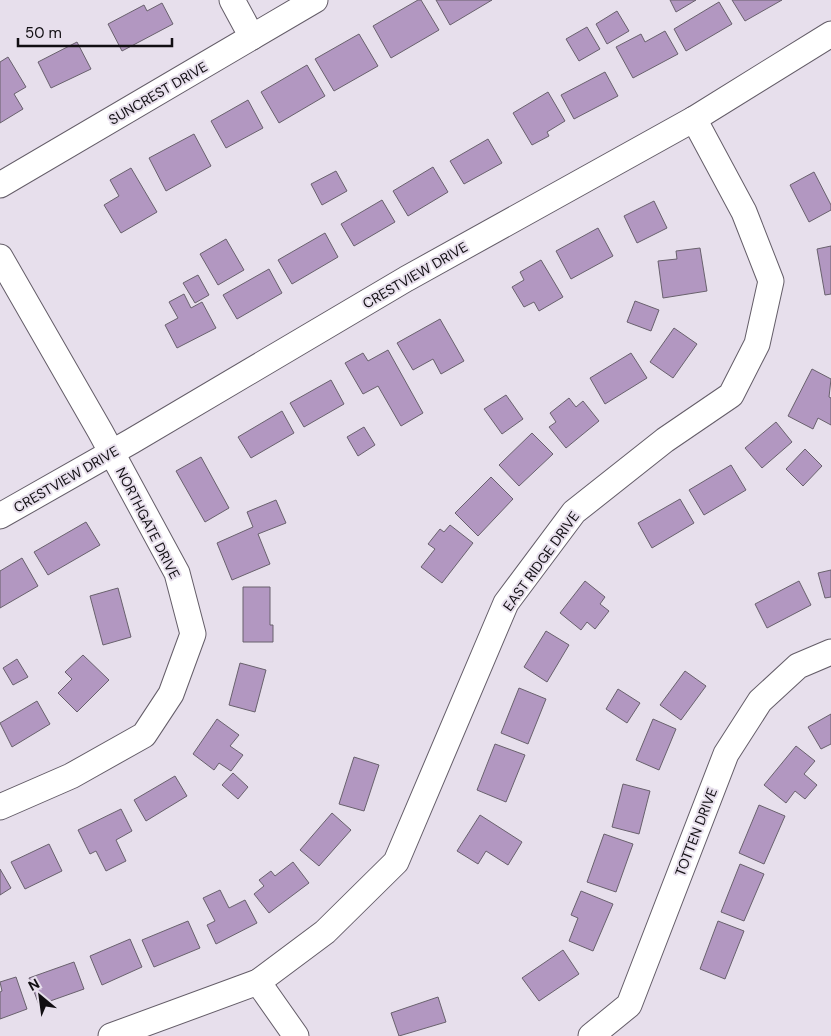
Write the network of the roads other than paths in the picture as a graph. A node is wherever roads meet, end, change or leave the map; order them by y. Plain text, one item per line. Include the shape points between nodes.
1 (232, 0) edge
2 (315, 0) edge
3 (831, 34) edge
4 (252, 37) junction
5 (694, 119) junction
6 (0, 185) edge
7 (0, 257) edge
8 (112, 453) junction
9 (0, 516) edge
10 (831, 652) edge
11 (0, 807) edge
12 (258, 982) junction
13 (111, 1036) edge
14 (296, 1036) edge
15 (591, 1036) edge

1 - 4 street
2 - 4 street, SUNCREST DRIVE
3 - 5 street, CRESTVIEW DRIVE
4 - 6 street, SUNCREST DRIVE
5 - 8 street, CRESTVIEW DRIVE via 406,279
5 - 12 street, EAST RIDGE DRIVE via 744,212 771,281 757,344 731,395 665,440 574,512 506,603 396,862 325,932
7 - 8 street, NORTHGATE DRIVE
8 - 9 street, CRESTVIEW DRIVE
8 - 11 street, NORTHGATE DRIVE via 177,572 193,634 171,694 144,735 71,776
10 - 15 street, TOTTEN DRIVE via 798,666 760,700 726,754 629,1005
12 - 13 street, EAST RIDGE DRIVE
12 - 14 street

